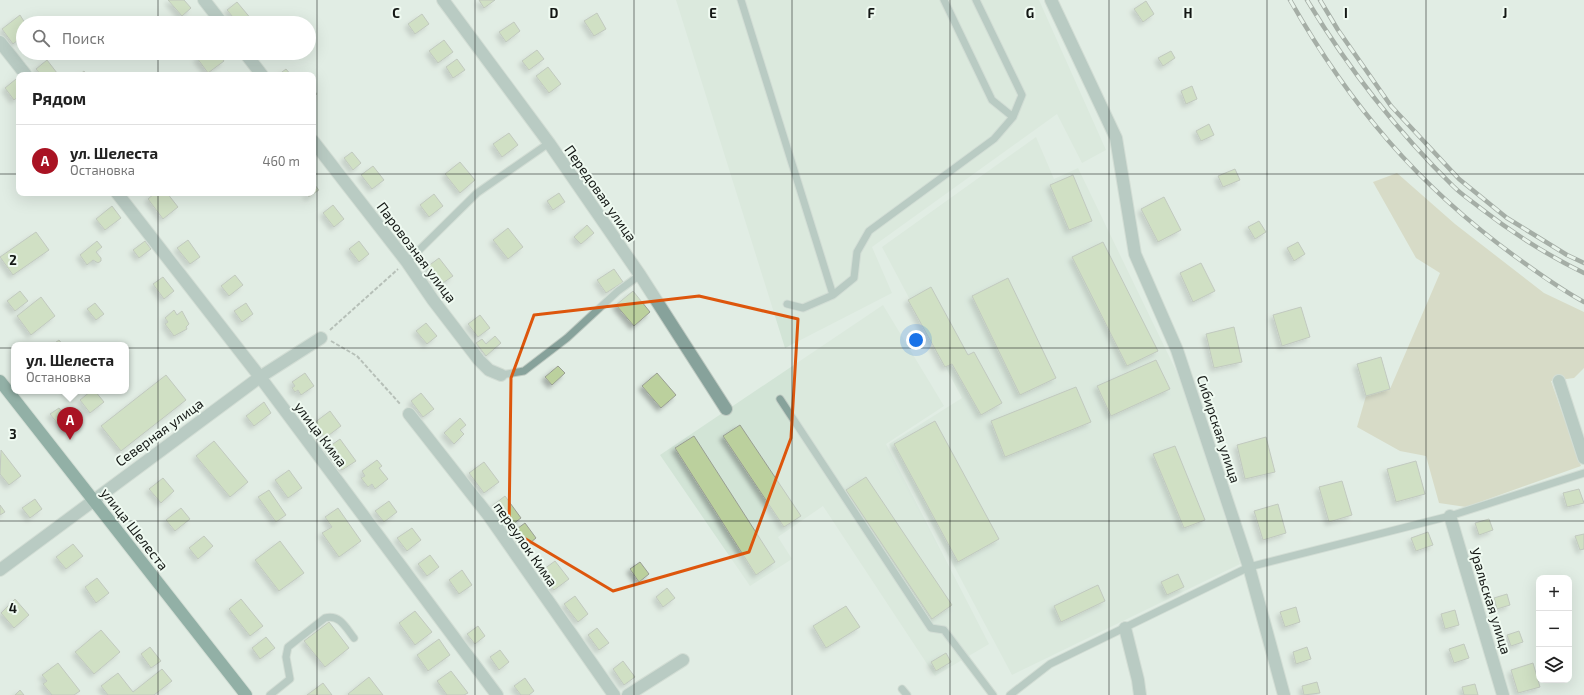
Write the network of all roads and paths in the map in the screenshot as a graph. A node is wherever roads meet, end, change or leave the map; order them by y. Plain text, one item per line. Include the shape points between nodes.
1 (204, 0) edge
2 (443, 0) edge
3 (741, 0) edge
4 (944, 0) edge
5 (976, 0) edge
6 (1051, 0) edge
7 (217, 16) edge
8 (0, 42) edge
9 (250, 60) edge
10 (24, 72) edge
11 (260, 72) edge
12 (1013, 117) junction
13 (549, 143) junction
14 (316, 145) edge
15 (119, 196) edge
16 (407, 262) junction
17 (640, 275) junction
18 (833, 295) junction
19 (787, 304) dead end
20 (321, 338) junction
21 (501, 376) joint
22 (260, 377) junction
23 (1559, 381) dead end
24 (2, 389) edge
25 (780, 399) dead end
26 (726, 409) dead end
27 (409, 414) joint
28 (1584, 458) edge
29 (1584, 472) edge
30 (93, 500) junction
31 (1450, 516) junction
32 (1249, 567) junction
33 (0, 570) edge
34 (1125, 628) junction
35 (354, 638) dead end
36 (683, 660) dead end
37 (246, 695) edge
38 (270, 695) edge
39 (497, 695) edge
40 (614, 695) edge
41 (628, 695) edge
42 (993, 695) edge
43 (1010, 695) edge
44 (1140, 695) edge
45 (1284, 695) edge
46 (1503, 695) edge

1 - 7 street
2 - 13 street, Передовая улица
3 - 18 lane
4 - 12 lane via 992,100
5 - 12 lane via 1022,95
6 - 32 street, Сибирская улица via 1116,138 1135,254 1178,350
8 - 10 street
9 - 11 street
12 - 18 lane via 994,139 869,231 857,252 854,278
13 - 16 lane via 477,193
13 - 17 street, Передовая улица
14 - 16 street, Паровозная улица
15 - 22 street, улица Кима
16 - 20 path
16 - 21 street, Паровозная улица via 479,360 489,370
17 - 21 lane via 524,371
17 - 26 street, Передовая улица
18 - 19 lane via 803,308
20 - 22 street, Северная улица
20 - 27 path via 336,343 357,356
22 - 30 street, Северная улица
22 - 39 street, улица Кима
23 - 28 street
24 - 30 main road, улица Шелеста
25 - 42 lane via 931,628 944,630
27 - 40 street, переулок Кима via 488,516
29 - 31 lane
30 - 33 street, Северная улица
30 - 37 main road, улица Шелеста
31 - 32 lane
31 - 46 street, Уральская улица
32 - 34 lane
32 - 45 street, Сибирская улица
34 - 43 lane via 1050,664
34 - 44 street
35 - 38 lane via 338,619 330,616 325,618 288,647 286,657 290,679
36 - 41 street

